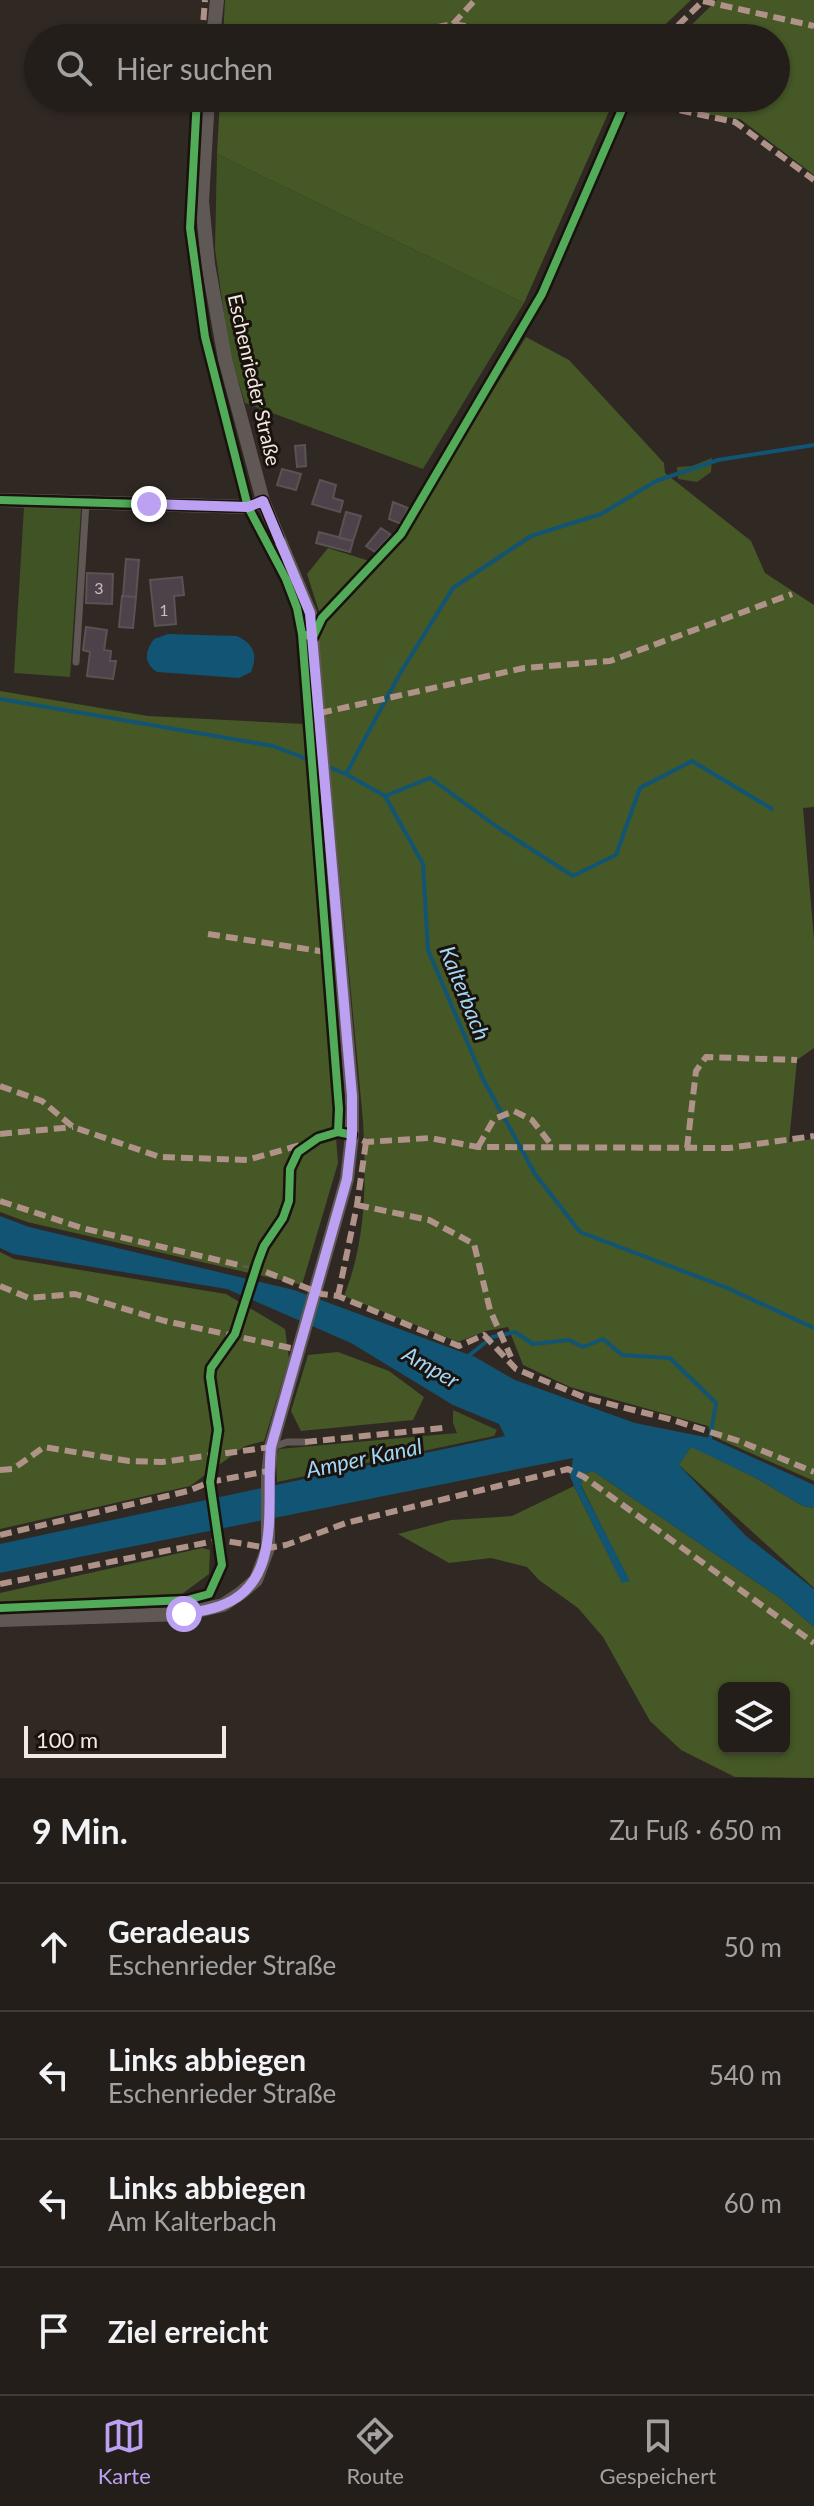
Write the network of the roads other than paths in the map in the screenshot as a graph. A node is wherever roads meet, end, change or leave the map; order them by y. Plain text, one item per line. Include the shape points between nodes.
1 (217, 0) edge
2 (214, 24) edge
3 (207, 112) edge
4 (0, 500) edge
5 (263, 501) junction
6 (86, 503) junction
7 (76, 662) dead end
8 (305, 1442) dead end
9 (271, 1447) junction
10 (0, 1620) edge

1 - 2 street
3 - 5 street, Eschenrieder Straße via 202,201 208,264 225,359
4 - 6 street
5 - 6 street via 248,507
5 - 9 street, Eschenrieder Straße via 310,613 352,1096 347,1179
6 - 7 lane
8 - 9 lane
9 - 10 street, Eschenrieder Straße via 268,1548 256,1580 223,1605 184,1614

